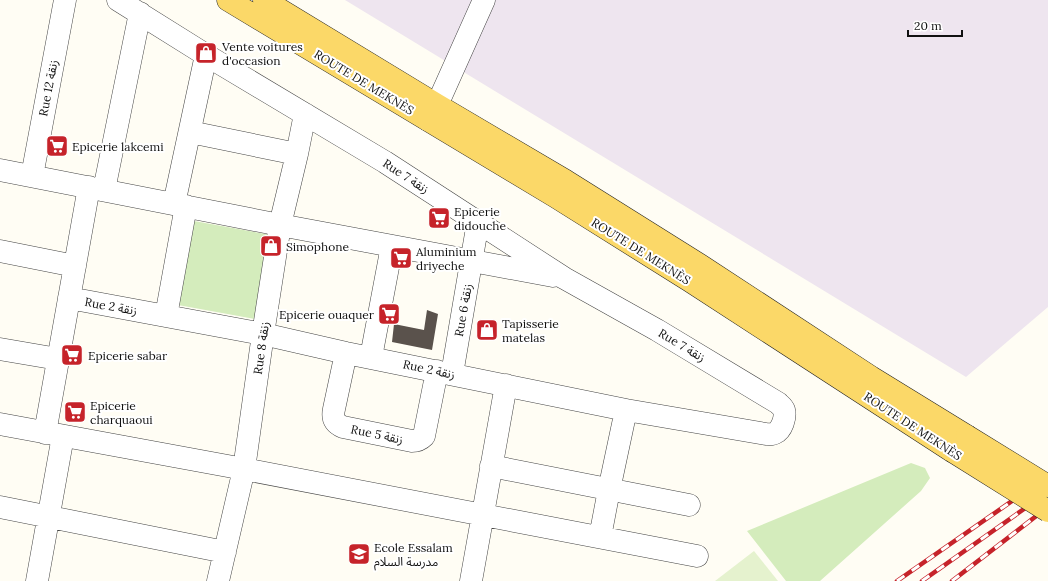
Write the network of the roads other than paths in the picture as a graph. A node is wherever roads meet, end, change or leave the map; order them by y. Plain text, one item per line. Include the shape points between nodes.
1 (65, 0) edge
2 (118, 0) edge
3 (228, 0) edge
4 (264, 0) edge
5 (484, 0) edge
6 (140, 13) junction
7 (206, 55) junction
8 (433, 113) junction
9 (305, 114) junction
10 (190, 132) junction
11 (297, 154) junction
12 (0, 170) edge
13 (32, 176) junction
14 (96, 189) junction
15 (180, 205) junction
16 (478, 222) junction
17 (280, 225) junction
18 (392, 246) junction
19 (0, 251) edge
20 (471, 260) junction
21 (74, 266) junction
22 (564, 278) junction
23 (69, 298) junction
24 (166, 316) junction
25 (263, 334) junction
26 (0, 349) edge
27 (346, 353) junction
28 (371, 358) junction
29 (58, 359) junction
30 (444, 373) junction
31 (506, 385) junction
32 (626, 410) junction
33 (783, 421) joint
34 (0, 424) edge
35 (54, 434) junction
36 (491, 466) junction
37 (244, 469) junction
38 (1048, 486) edge
39 (609, 490) junction
40 (688, 505) dead end
41 (0, 507) edge
42 (1048, 511) edge
43 (482, 514) junction
44 (48, 518) junction
45 (600, 537) junction
46 (225, 552) junction
47 (697, 556) dead end
48 (37, 581) edge
49 (218, 581) edge
50 (471, 581) edge

1 - 13 street, Rue 12 زنقة
2 - 6 street, Rue 7 زنقة
3 - 8 main road, ROUTE DE MEKNÈS
4 - 8 main road, ROUTE DE MEKNÈS
5 - 8 street
6 - 7 street, Rue 7 زنقة
6 - 14 street
7 - 9 street, Rue 7 زنقة
7 - 10 street
8 - 38 main road, ROUTE DE MEKNÈS, bridge via 566,181 871,377
8 - 42 main road, ROUTE DE MEKNÈS, bridge via 562,201
9 - 11 street, Rue 8 زنقة
9 - 16 street, Rue 7 زنقة
10 - 11 street
10 - 15 street
11 - 17 street, Rue 8 زنقة
12 - 13 street
13 - 14 street
14 - 15 street
14 - 21 street
15 - 17 street
15 - 24 street
16 - 20 street, Rue 6 زنقة
16 - 22 street, Rue 7 زنقة
17 - 18 street
17 - 25 street, Rue 8 زنقة
18 - 20 street
18 - 28 street
19 - 21 street
20 - 22 street
20 - 30 street, Rue 6 زنقة
21 - 23 street
22 - 33 street, Rue 7 زنقة via 657,330 778,403 784,411
23 - 24 street, Rue 2 زنقة
23 - 29 street
24 - 25 street, Rue 2 زنقة
25 - 27 street, Rue 2 زنقة
25 - 37 street, Rue 8 زنقة
26 - 29 street
27 - 28 street, Rue 2 زنقة
27 - 30 street, Rue 5 زنقة via 333,417 336,423 343,427 412,441 419,440 424,436
28 - 30 street, Rue 2 زنقة
29 - 35 street
30 - 31 street, Rue 2 زنقة
31 - 32 street, Rue 2 زنقة
31 - 36 street
32 - 33 street, Rue 2 زنقة via 766,434 776,433
32 - 39 street
34 - 35 street
35 - 37 street
35 - 44 street
36 - 39 street
36 - 43 street
37 - 43 street
37 - 46 street, Rue 8 زنقة
39 - 40 street
39 - 45 street
41 - 44 street
43 - 45 street
43 - 50 street
44 - 46 street
44 - 48 street
45 - 47 street
46 - 49 street, Rue 8 زنقة

